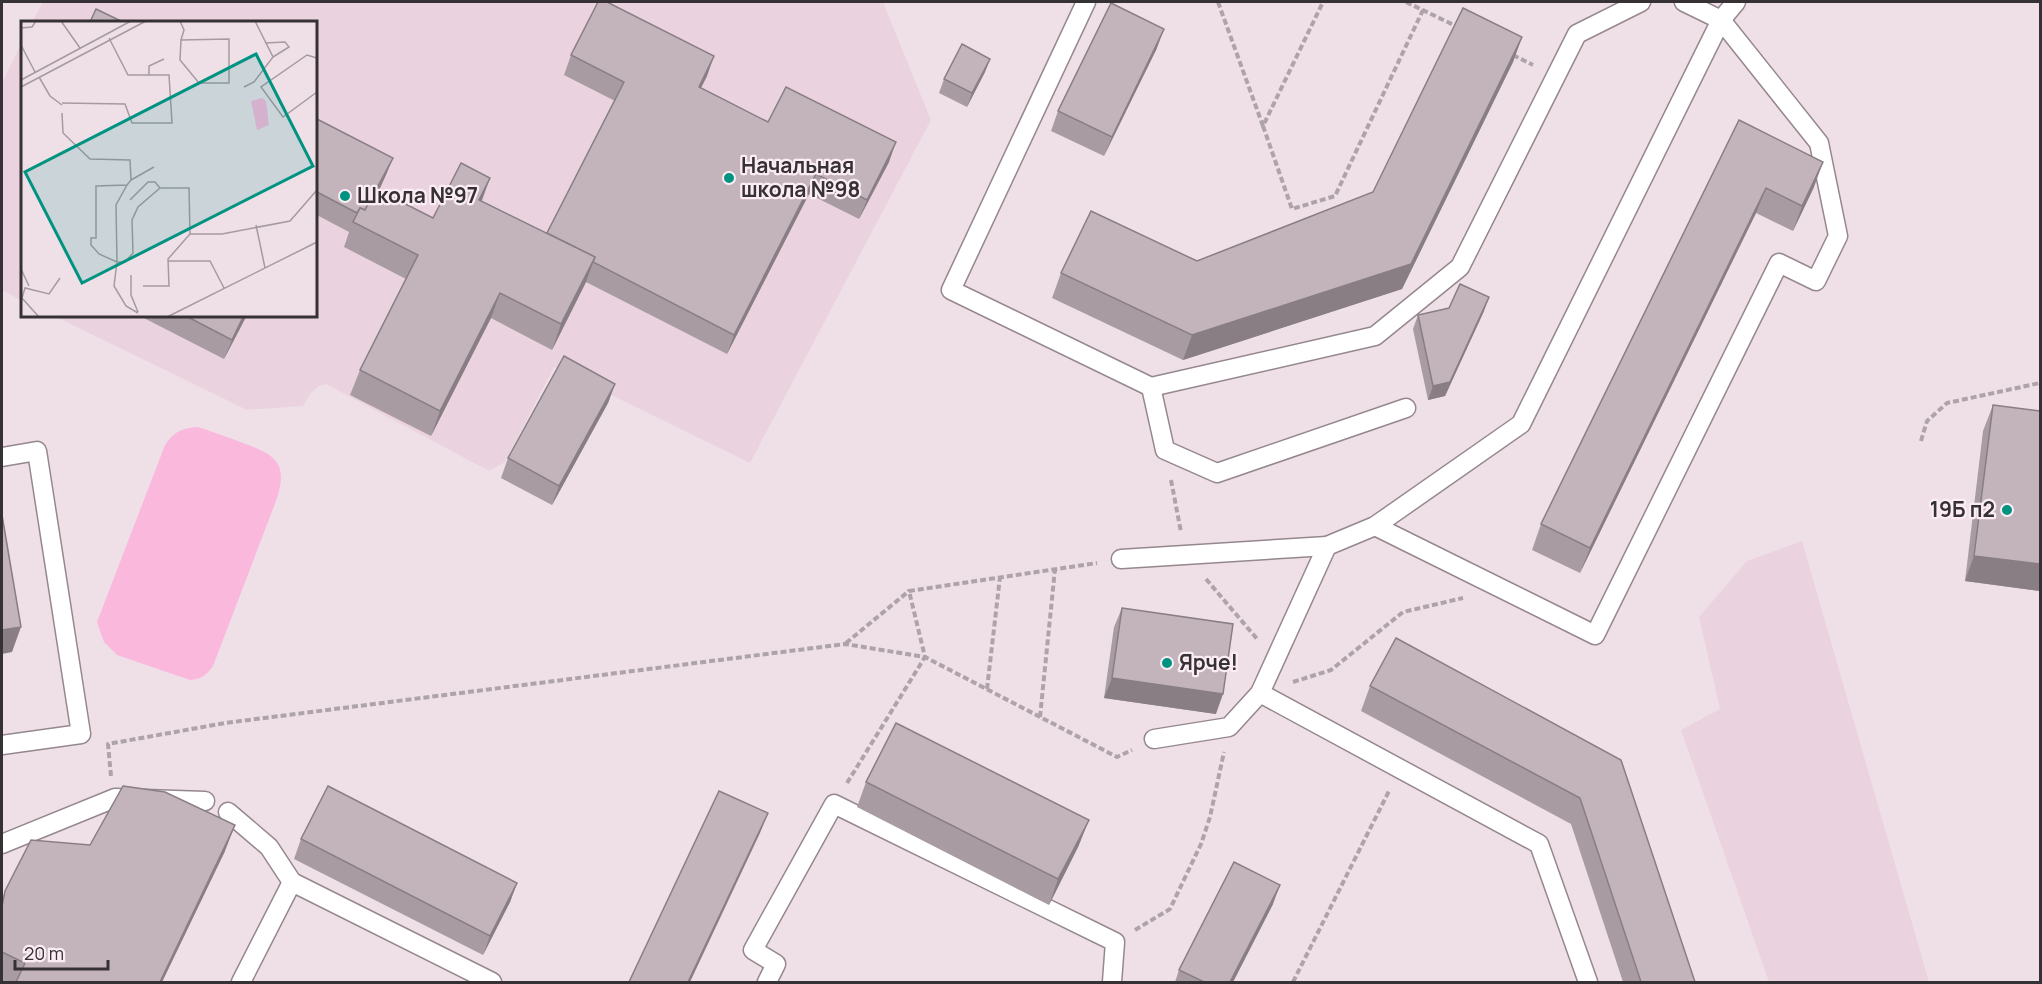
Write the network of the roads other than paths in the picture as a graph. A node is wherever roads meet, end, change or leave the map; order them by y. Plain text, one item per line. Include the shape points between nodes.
1 (1086, 2) edge
2 (1641, 2) edge
3 (1684, 2) edge
4 (1736, 2) edge
5 (1721, 20) junction
6 (1151, 387) junction
7 (1406, 408) dead end
8 (2, 457) edge
9 (1376, 526) junction
10 (1327, 546) junction
11 (1121, 559) road end
12 (1260, 693) junction
13 (1154, 739) road end
14 (2, 745) edge
15 (205, 801) dead end
16 (228, 812) dead end
17 (2, 844) edge
18 (292, 882) junction
19 (241, 982) edge
20 (492, 982) edge
21 (767, 982) edge
22 (1112, 982) edge
23 (1588, 982) edge

1 - 6 lane via 951,290
2 - 6 lane via 1577,34 1460,267 1375,336
3 - 5 lane
4 - 5 lane
5 - 9 lane via 1521,424
5 - 9 lane via 1819,143 1838,236 1816,281 1779,263 1595,635
6 - 7 lane via 1165,450 1216,473
8 - 14 lane via 37,452 81,734
9 - 10 lane
10 - 11 lane
10 - 12 lane
12 - 13 lane via 1229,728
12 - 23 lane via 1539,844
15 - 17 lane via 115,798
16 - 18 lane via 269,848
18 - 19 lane
18 - 20 lane
21 - 22 lane via 776,964 753,950 834,804 1115,942

